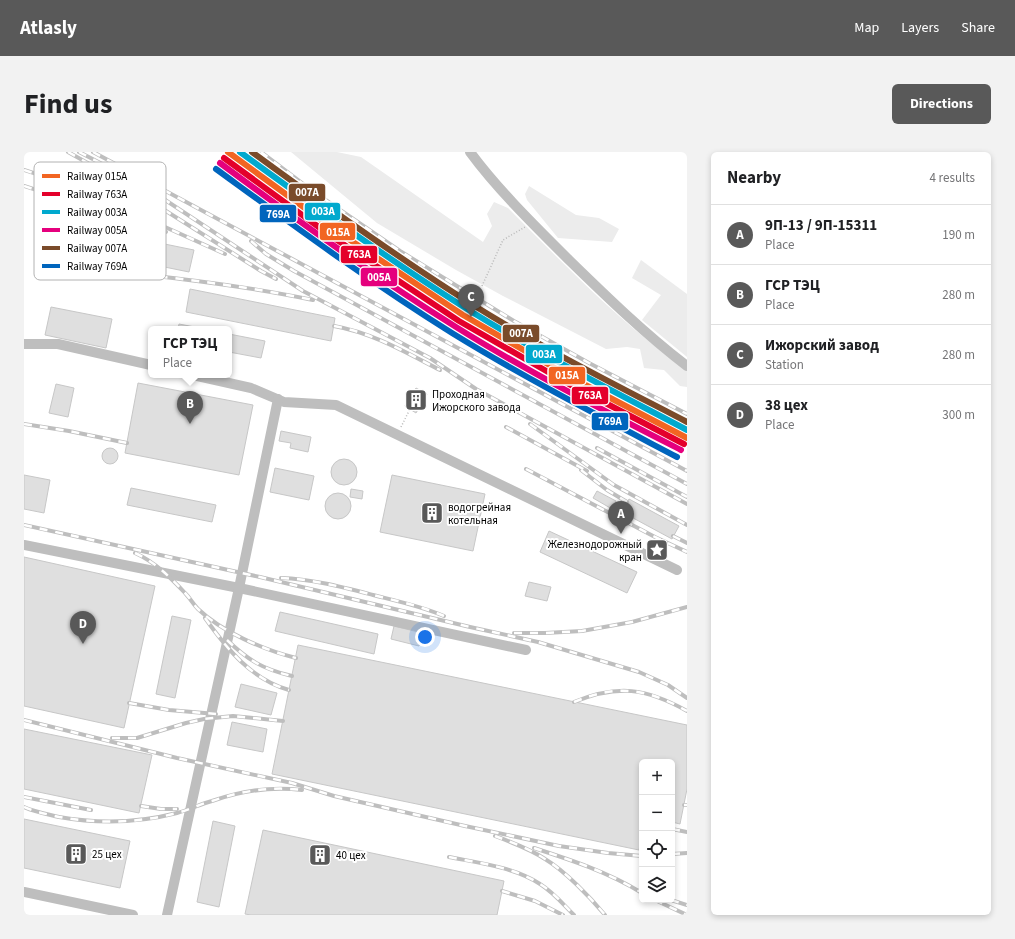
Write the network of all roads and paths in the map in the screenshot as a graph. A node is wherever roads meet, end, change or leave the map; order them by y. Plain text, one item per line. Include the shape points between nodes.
1 (470, 152) edge
2 (251, 176) dead end
3 (532, 223) junction
4 (482, 286) dead end
5 (438, 312) dead end
6 (488, 313) dead end
7 (492, 315) junction
8 (24, 344) edge
9 (544, 344) dead end
10 (148, 365) edge
11 (687, 366) edge
12 (206, 378) edge
13 (278, 399) junction
14 (410, 409) dead end
15 (687, 428) edge
16 (397, 435) junction
17 (24, 545) edge
18 (677, 570) dead end
19 (239, 588) junction
20 (526, 650) dead end
21 (24, 892) edge
22 (86, 910) edge
23 (133, 915) edge
24 (167, 915) edge

1 - 3 lane
2 - 5 path via 332,235 438,304 435,310
3 - 4 path via 503,240
3 - 11 lane via 606,296
6 - 7 path
7 - 9 path
7 - 15 path via 489,319 514,334 598,382
8 - 10 lane via 58,344
12 - 13 lane via 251,388
13 - 16 lane via 284,402 336,405
13 - 19 lane
14 - 16 path
16 - 18 lane
17 - 19 lane
19 - 20 lane
19 - 24 lane
21 - 22 lane
22 - 23 lane

